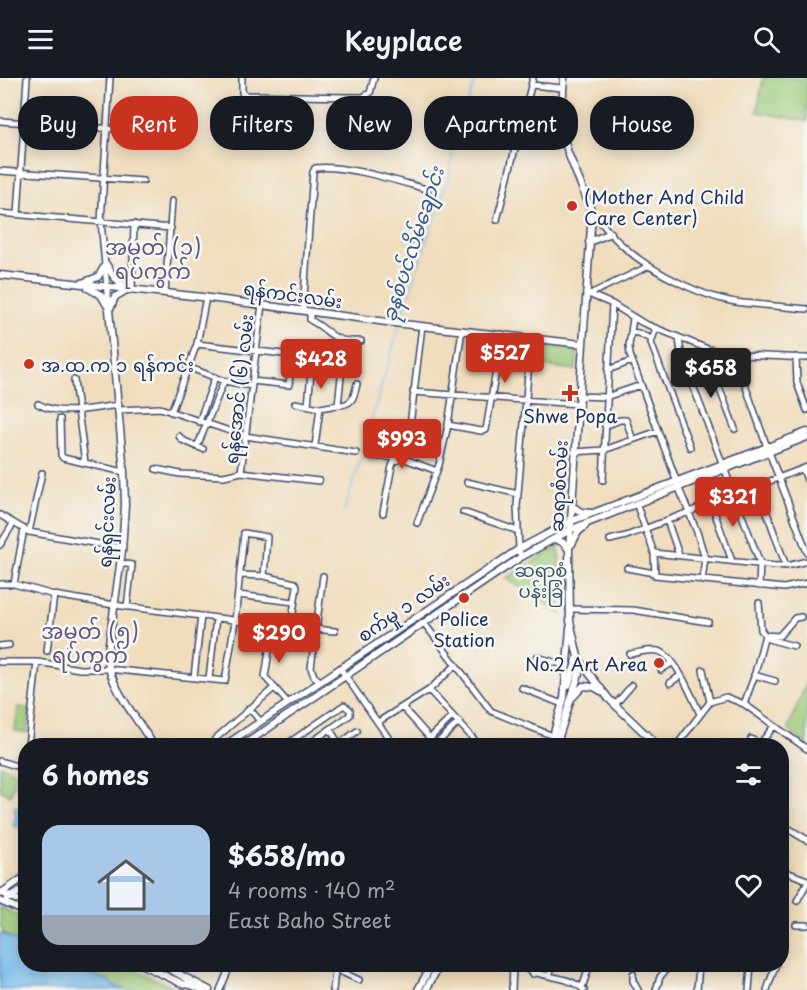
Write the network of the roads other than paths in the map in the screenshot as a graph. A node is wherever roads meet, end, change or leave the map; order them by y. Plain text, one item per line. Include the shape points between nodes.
1 (27, 78) edge
2 (110, 78) edge
3 (234, 78) edge
4 (242, 78) edge
5 (374, 78) edge
6 (533, 78) edge
7 (564, 78) edge
8 (531, 86) junction
9 (562, 88) junction
10 (26, 96) edge
11 (0, 121) edge
12 (18, 122) edge
13 (98, 128) edge
14 (106, 129) junction
15 (110, 129) edge
16 (22, 150) edge
17 (0, 171) edge
18 (21, 172) junction
19 (103, 178) junction
20 (143, 181) dead end
21 (172, 201) dead end
22 (592, 212) junction
23 (0, 213) edge
24 (18, 214) junction
25 (497, 220) dead end
26 (101, 221) junction
27 (134, 224) junction
28 (171, 228) junction
29 (610, 233) junction
30 (590, 242) junction
31 (106, 264) junction
32 (649, 266) junction
33 (0, 275) edge
34 (79, 284) junction
35 (107, 288) junction
36 (130, 290) junction
37 (165, 293) junction
38 (588, 294) junction
39 (206, 297) junction
40 (262, 304) junction
41 (612, 304) junction
42 (807, 309) edge
43 (110, 310) junction
44 (306, 311) junction
45 (633, 318) junction
46 (397, 323) junction
47 (422, 326) junction
48 (656, 328) junction
49 (462, 330) junction
50 (631, 332) junction
51 (502, 334) junction
52 (531, 338) junction
53 (679, 338) junction
54 (651, 339) junction
55 (361, 341) dead end
56 (197, 344) junction
57 (582, 344) junction
58 (256, 351) junction
59 (744, 355) junction
60 (292, 356) junction
61 (796, 357) junction
62 (807, 358) edge
63 (632, 361) junction
64 (188, 367) junction
65 (712, 369) dead end
66 (608, 370) junction
67 (311, 373) dead end
68 (215, 377) junction
69 (74, 380) dead end
70 (224, 381) junction
71 (252, 383) junction
72 (357, 384) dead end
73 (641, 385) junction
74 (413, 392) junction
75 (452, 395) junction
76 (578, 396) junction
77 (606, 397) junction
78 (491, 398) junction
79 (527, 401) junction
80 (295, 403) dead end
81 (38, 404) dead end
82 (578, 404) junction
83 (308, 405) junction
84 (338, 405) junction
85 (119, 408) junction
86 (320, 408) junction
87 (79, 409) junction
88 (807, 411) edge
89 (171, 412) junction
90 (60, 419) dead end
91 (199, 422) junction
92 (206, 424) junction
93 (448, 425) junction
94 (605, 426) junction
95 (735, 429) dead end
96 (658, 431) junction
97 (807, 432) edge
98 (179, 436) dead end
99 (245, 436) junction
100 (807, 437) edge
101 (633, 440) junction
102 (315, 446) junction
103 (690, 447) dead end
104 (604, 450) junction
105 (768, 450) junction
106 (574, 452) junction
107 (356, 453) dead end
108 (369, 456) dead end
109 (402, 458) junction
110 (85, 463) junction
111 (724, 467) junction
112 (805, 468) edge
113 (156, 469) dead end
114 (437, 471) junction
115 (124, 472) junction
116 (241, 472) junction
117 (42, 473) dead end
118 (778, 477) junction
119 (603, 480) dead end
120 (807, 480) edge
121 (319, 481) dead end
122 (467, 482) dead end
123 (677, 484) junction
124 (757, 486) junction
125 (518, 494) junction
126 (734, 494) junction
127 (636, 503) junction
128 (711, 503) junction
129 (572, 506) junction
130 (463, 512) dead end
131 (688, 512) junction
132 (383, 513) dead end
133 (0, 515) edge
134 (597, 516) junction
135 (667, 520) junction
136 (572, 522) junction
137 (417, 523) dead end
138 (12, 524) junction
139 (646, 528) junction
140 (572, 529) junction
141 (26, 530) junction
142 (518, 531) junction
143 (552, 531) junction
144 (555, 539) junction
145 (610, 540) dead end
146 (0, 545) edge
147 (122, 548) junction
148 (516, 550) junction
149 (569, 550) junction
150 (807, 552) edge
151 (654, 553) junction
152 (679, 555) junction
153 (521, 557) junction
154 (705, 558) junction
155 (732, 561) junction
156 (807, 561) edge
157 (120, 563) junction
158 (760, 563) junction
159 (786, 566) junction
160 (627, 568) dead end
161 (654, 574) junction
162 (240, 575) junction
163 (264, 576) junction
164 (323, 576) dead end
165 (702, 580) junction
166 (807, 583) edge
167 (0, 584) edge
168 (14, 584) junction
169 (759, 586) junction
170 (54, 595) junction
171 (238, 595) junction
172 (294, 602) junction
173 (759, 603) dead end
174 (114, 605) junction
175 (127, 607) junction
176 (569, 609) junction
177 (201, 616) junction
178 (801, 617) dead end
179 (216, 618) junction
180 (235, 621) junction
181 (570, 621) junction
182 (708, 622) dead end
183 (407, 623) junction
184 (424, 623) junction
185 (273, 625) junction
186 (291, 627) junction
187 (316, 629) junction
188 (335, 631) dead end
189 (412, 631) junction
190 (764, 636) junction
191 (9, 645) dead end
192 (373, 645) junction
193 (0, 646) edge
194 (794, 646) dead end
195 (46, 651) dead end
196 (379, 653) junction
197 (630, 654) dead end
198 (537, 657) dead end
199 (578, 657) junction
200 (0, 662) edge
201 (37, 662) junction
202 (672, 663) junction
203 (456, 664) junction
204 (568, 664) junction
205 (582, 664) junction
206 (340, 668) junction
207 (108, 669) junction
208 (661, 670) dead end
209 (703, 670) dead end
210 (681, 675) junction
211 (754, 675) junction
212 (346, 676) junction
213 (194, 677) junction
214 (209, 679) junction
215 (320, 681) junction
216 (775, 681) dead end
217 (670, 683) dead end
218 (632, 685) dead end
219 (273, 688) junction
220 (522, 688) dead end
221 (429, 690) junction
222 (604, 693) junction
223 (291, 701) junction
224 (565, 702) junction
225 (710, 702) junction
226 (744, 704) junction
227 (615, 705) junction
228 (299, 707) junction
229 (249, 708) junction
230 (403, 708) junction
231 (699, 714) junction
232 (453, 716) junction
233 (260, 721) junction
234 (378, 722) junction
235 (459, 722) junction
236 (253, 726) junction
237 (774, 726) junction
238 (330, 729) junction
239 (558, 729) junction
240 (357, 731) dead end
241 (259, 734) junction
242 (553, 736) joint
243 (29, 738) edge
244 (149, 738) edge
245 (216, 738) edge
246 (236, 738) edge
247 (255, 738) edge
248 (296, 738) edge
249 (317, 738) edge
250 (334, 738) edge
251 (348, 738) edge
252 (389, 738) edge
253 (430, 738) joint
254 (443, 738) edge
255 (473, 738) edge
256 (557, 738) edge
257 (650, 738) edge
258 (682, 738) edge
259 (765, 738) edge
260 (807, 749) edge
261 (0, 761) edge
262 (18, 766) edge
263 (789, 829) edge
264 (807, 840) edge
265 (789, 873) edge
266 (18, 881) edge
267 (807, 882) edge
268 (0, 893) edge
269 (18, 893) edge
270 (11, 897) junction
271 (18, 900) edge
272 (797, 901) dead end
273 (2, 902) edge
274 (18, 909) edge
275 (796, 925) dead end
276 (807, 925) edge
277 (157, 972) edge
278 (177, 972) edge
279 (227, 972) edge
280 (336, 972) edge
281 (341, 972) edge
282 (514, 972) edge
283 (529, 972) edge
284 (550, 972) edge
285 (588, 972) edge
286 (664, 972) edge
287 (698, 972) edge
288 (750, 972) edge
289 (773, 972) edge
290 (431, 973) joint
291 (533, 974) joint
292 (633, 974) dead end
293 (549, 976) junction
294 (187, 977) junction
295 (359, 980) dead end
296 (183, 984) junction
297 (583, 989) edge
298 (196, 990) edge
299 (203, 990) edge
300 (209, 990) edge
301 (218, 990) edge
302 (333, 990) edge
303 (418, 990) edge
304 (426, 990) edge
305 (512, 990) edge
306 (638, 990) edge
307 (656, 990) edge
308 (697, 990) edge
309 (749, 990) edge
310 (767, 990) edge

1 - 10 street
2 - 14 street
3 - 4 street
4 - 5 street via 242,93 247,95 348,97 370,93
6 - 8 street
7 - 9 main road
8 - 9 street
8 - 25 street
9 - 22 main road via 565,144
11 - 12 street
13 - 14 street
14 - 15 street
14 - 19 street
16 - 18 street
17 - 18 street
18 - 19 street
18 - 24 street
19 - 20 street
19 - 26 street
21 - 28 street
22 - 29 street
22 - 30 main road, ဆရာစံလမ်း
23 - 24 street
24 - 26 street
26 - 27 street
26 - 31 street
27 - 28 street
27 - 36 street
28 - 37 street
29 - 30 main road
29 - 32 street
30 - 38 main road, ဆရာစံလမ်း
31 - 34 main road via 98,277
31 - 35 street
31 - 36 main road
32 - 38 street
32 - 42 street via 710,295 741,303
33 - 34 main road, ရန်ကင်းလမ်း
34 - 35 main road, ရန်ကင်းလမ်း
34 - 43 main road via 101,295
35 - 36 main road, ရန်ကင်းလမ်း
35 - 43 main road, ရန်ရှင်းလမ်း
36 - 37 main road, ရန်ကင်းလမ်း
36 - 43 main road via 115,297
37 - 39 main road, ရန်ကင်းလမ်း
38 - 41 street
38 - 57 main road, ဆရာစံလမ်း
39 - 40 main road, ရန်ကင်းလမ်း
39 - 56 street
40 - 44 main road, ရန်ကင်းလမ်း
40 - 58 street, ရန်အောင် (၆) လမ်း
41 - 45 street
41 - 66 street
43 - 85 main road, ရန်ရှင်းလမ်း
44 - 46 main road, ရန်ကင်းလမ်း
44 - 46 street via 313,172 315,168 343,169 426,189 430,196
44 - 55 street via 310,320 332,337
45 - 48 street
45 - 50 street
46 - 47 main road, ရန်ကင်းလမ်း
47 - 49 main road, ရန်ကင်းလမ်း
47 - 74 street
48 - 53 street
48 - 54 street
49 - 51 main road, ရန်ကင်းလမ်း
49 - 75 street
50 - 54 street
50 - 63 street via 628,346
51 - 52 main road, ရန်ကင်းလမ်း
51 - 78 street
52 - 57 main road, ရန်ကင်းလမ်း
52 - 79 street
53 - 59 street via 708,349
53 - 111 street via 681,354
54 - 103 street
56 - 58 street
56 - 64 street
57 - 76 main road, ဆရာစံလမ်း
58 - 60 street
58 - 71 street, ရန်အောင် (၆) လမ်း
59 - 61 street
59 - 105 street via 743,379
60 - 71 street via 289,385
60 - 84 street via 342,367
61 - 62 street
61 - 88 street via 797,383
63 - 66 street
63 - 73 street
64 - 68 street
64 - 89 street
65 - 95 street
66 - 77 street
67 - 83 street
68 - 70 street
68 - 91 street
69 - 87 street
70 - 71 street
70 - 92 street
71 - 99 street, ရန်အောင် (၆) လမ်း
72 - 84 street via 351,402
73 - 77 street
73 - 96 street
74 - 75 street
74 - 109 street via 407,450
75 - 78 street
75 - 93 street
76 - 77 street
76 - 82 main road, ဆရာစံလမ်း
77 - 94 street
78 - 79 street
78 - 93 street via 486,430
79 - 82 street
79 - 125 street
80 - 83 street
81 - 87 street via 61,412
82 - 106 main road, ဆရာစံလမ်း
83 - 86 street
84 - 86 street
85 - 87 street
85 - 89 street via 160,408
85 - 115 main road, ရန်ရှင်းလမ်း
86 - 102 street
87 - 110 street
89 - 91 street
90 - 110 street via 62,457
91 - 92 street
92 - 98 street via 200,448
92 - 99 street
93 - 114 street
94 - 101 street via 626,420
94 - 104 street
96 - 101 street
96 - 123 street
97 - 105 main road
99 - 102 street
99 - 116 street, ရန်အောင် (၆) လမ်း
100 - 105 main road
101 - 104 street
102 - 107 street
104 - 106 street
104 - 119 street
105 - 111 main road
105 - 118 street
106 - 129 main road, ဆရာစံလမ်း
108 - 109 street
109 - 114 street
109 - 132 street via 392,466
110 - 115 street
111 - 123 main road
111 - 126 street
112 - 118 street
112 - 120 street
113 - 116 street via 224,476
114 - 137 street
115 - 147 main road, ရန်ရှင်းလမ်း
116 - 121 street, ရန်အောင် (၆) လမ်း
117 - 141 street
118 - 124 street
118 - 150 street
122 - 125 street
123 - 127 main road
123 - 131 street
123 - 134 main road
124 - 126 street
124 - 159 street
125 - 142 street
126 - 128 street
126 - 158 street
127 - 134 main road
127 - 139 street
128 - 131 street
128 - 155 street
129 - 134 main road
129 - 136 main road, ဆရာစံလမ်း
129 - 143 main road via 567,518
130 - 142 street
131 - 135 street
131 - 154 street
133 - 138 street
134 - 136 main road
134 - 140 main road
134 - 149 main road via 578,532
135 - 139 street
135 - 152 street
136 - 140 main road, ဆရာစံလမ်း
136 - 143 main road
138 - 141 street
138 - 146 street
139 - 145 street
139 - 151 street
140 - 144 main road
140 - 149 main road, ဆရာစံလမ်း
141 - 147 street
141 - 168 street
142 - 148 street
143 - 148 main road
144 - 149 main road
144 - 153 main road
147 - 157 main road, ရန်ရှင်းလမ်း
148 - 153 street
148 - 183 main road, စက်မှု ၁ လမ်း
149 - 176 main road, ဆရာစံလမ်း
151 - 152 street
151 - 161 street
152 - 154 street
153 - 184 main road, စက်မှု ၁ လမ်း
154 - 155 street
154 - 165 street
155 - 158 street
156 - 159 street
157 - 174 main road, ရန်ရှင်းလမ်း
157 - 175 street via 132,565
158 - 159 street
158 - 169 street
160 - 161 street
161 - 165 street
162 - 163 street
162 - 163 street via 245,533 267,537
162 - 171 street
163 - 172 street via 295,583
164 - 187 street
165 - 169 street
166 - 169 street via 789,589
167 - 168 street
168 - 170 street
170 - 174 street
170 - 195 street
171 - 172 street
171 - 180 street
172 - 186 street
173 - 190 street
174 - 175 street
174 - 207 main road, ရန်ရှင်းလမ်း
175 - 177 street
176 - 181 main road, ဆရာစံလမ်း
176 - 182 street via 633,610
177 - 179 street
177 - 213 street
178 - 190 street via 795,618 779,636
179 - 180 street
179 - 214 street
180 - 185 street
180 - 214 street via 226,680
181 - 199 main road, ဆရာစံလမ်း
181 - 204 main road
183 - 189 main road
183 - 192 main road, စက်မှု ၁ လမ်း
184 - 189 main road, စက်မှု ၁ လမ်း
184 - 203 street
185 - 186 street
185 - 219 street via 265,677
186 - 187 street
187 - 188 street
187 - 215 street via 311,668
189 - 196 main road, စက်မှု ၁ လမ်း
190 - 194 street
190 - 211 street
191 - 193 street
192 - 196 main road
192 - 206 main road, စက်မှု ၁ လမ်း
196 - 212 main road, စက်မှု ၁ လမ်း
197 - 202 street via 661,651
198 - 204 street
199 - 205 main road, ဆရာစံလမ်း
199 - 224 main road
200 - 201 street
201 - 207 street
201 - 243 street
202 - 208 street
202 - 210 street
203 - 221 street
203 - 242 street via 491,711
204 - 224 main road
205 - 222 main road, ဆရာစံလမ်း
205 - 224 main road
206 - 212 street
206 - 215 main road, စက်မှု ၁ လမ်း
207 - 213 street
207 - 244 main road
209 - 225 street
210 - 217 street
210 - 231 street
211 - 216 street
211 - 226 street
212 - 228 main road, စက်မှု ၁ လမ်း
212 - 234 street
213 - 214 street
215 - 223 main road, စက်မှု ၁ လမ်း
218 - 227 street
219 - 223 street
219 - 229 street
220 - 224 street
221 - 230 street
221 - 232 street
222 - 224 main road via 583,686
222 - 227 main road, ဆရာစံလမ်း
223 - 228 main road
223 - 233 main road, စက်မှု ၁ လမ်း
224 - 239 main road
225 - 226 street via 726,697
225 - 231 street
226 - 237 street
227 - 257 main road, ဆရာစံလမ်း
228 - 241 main road, စက်မှု ၁ လမ်း
229 - 233 street
229 - 245 street
230 - 234 street
230 - 253 street
231 - 258 street
232 - 235 street
232 - 253 street
233 - 236 main road, စက်မှု ၁ လမ်း
234 - 252 street
235 - 254 street
235 - 255 street
236 - 241 main road
236 - 246 main road, စက်မှု ၁ လမ်း
237 - 259 street
237 - 260 street
238 - 248 street via 350,715 344,705
238 - 249 street
238 - 250 street
239 - 242 main road
239 - 256 main road
240 - 251 street
241 - 247 main road, စက်မှု ၁ လမ်း
261 - 262 street
263 - 264 main road
265 - 267 street
266 - 268 main road
267 - 272 street
268 - 270 main road
269 - 270 main road
270 - 271 main road
270 - 273 main road
273 - 274 main road
275 - 276 street
277 - 296 main road
278 - 294 main road
279 - 301 street
280 - 302 street
281 - 295 street
282 - 305 street
283 - 291 street
284 - 293 street
285 - 297 street
286 - 307 street
287 - 308 street
288 - 309 street
289 - 310 street
290 - 303 main road
290 - 304 main road
291 - 293 street
292 - 306 street
293 - 297 street
294 - 300 main road
294 - 301 main road
296 - 298 main road
296 - 299 main road

